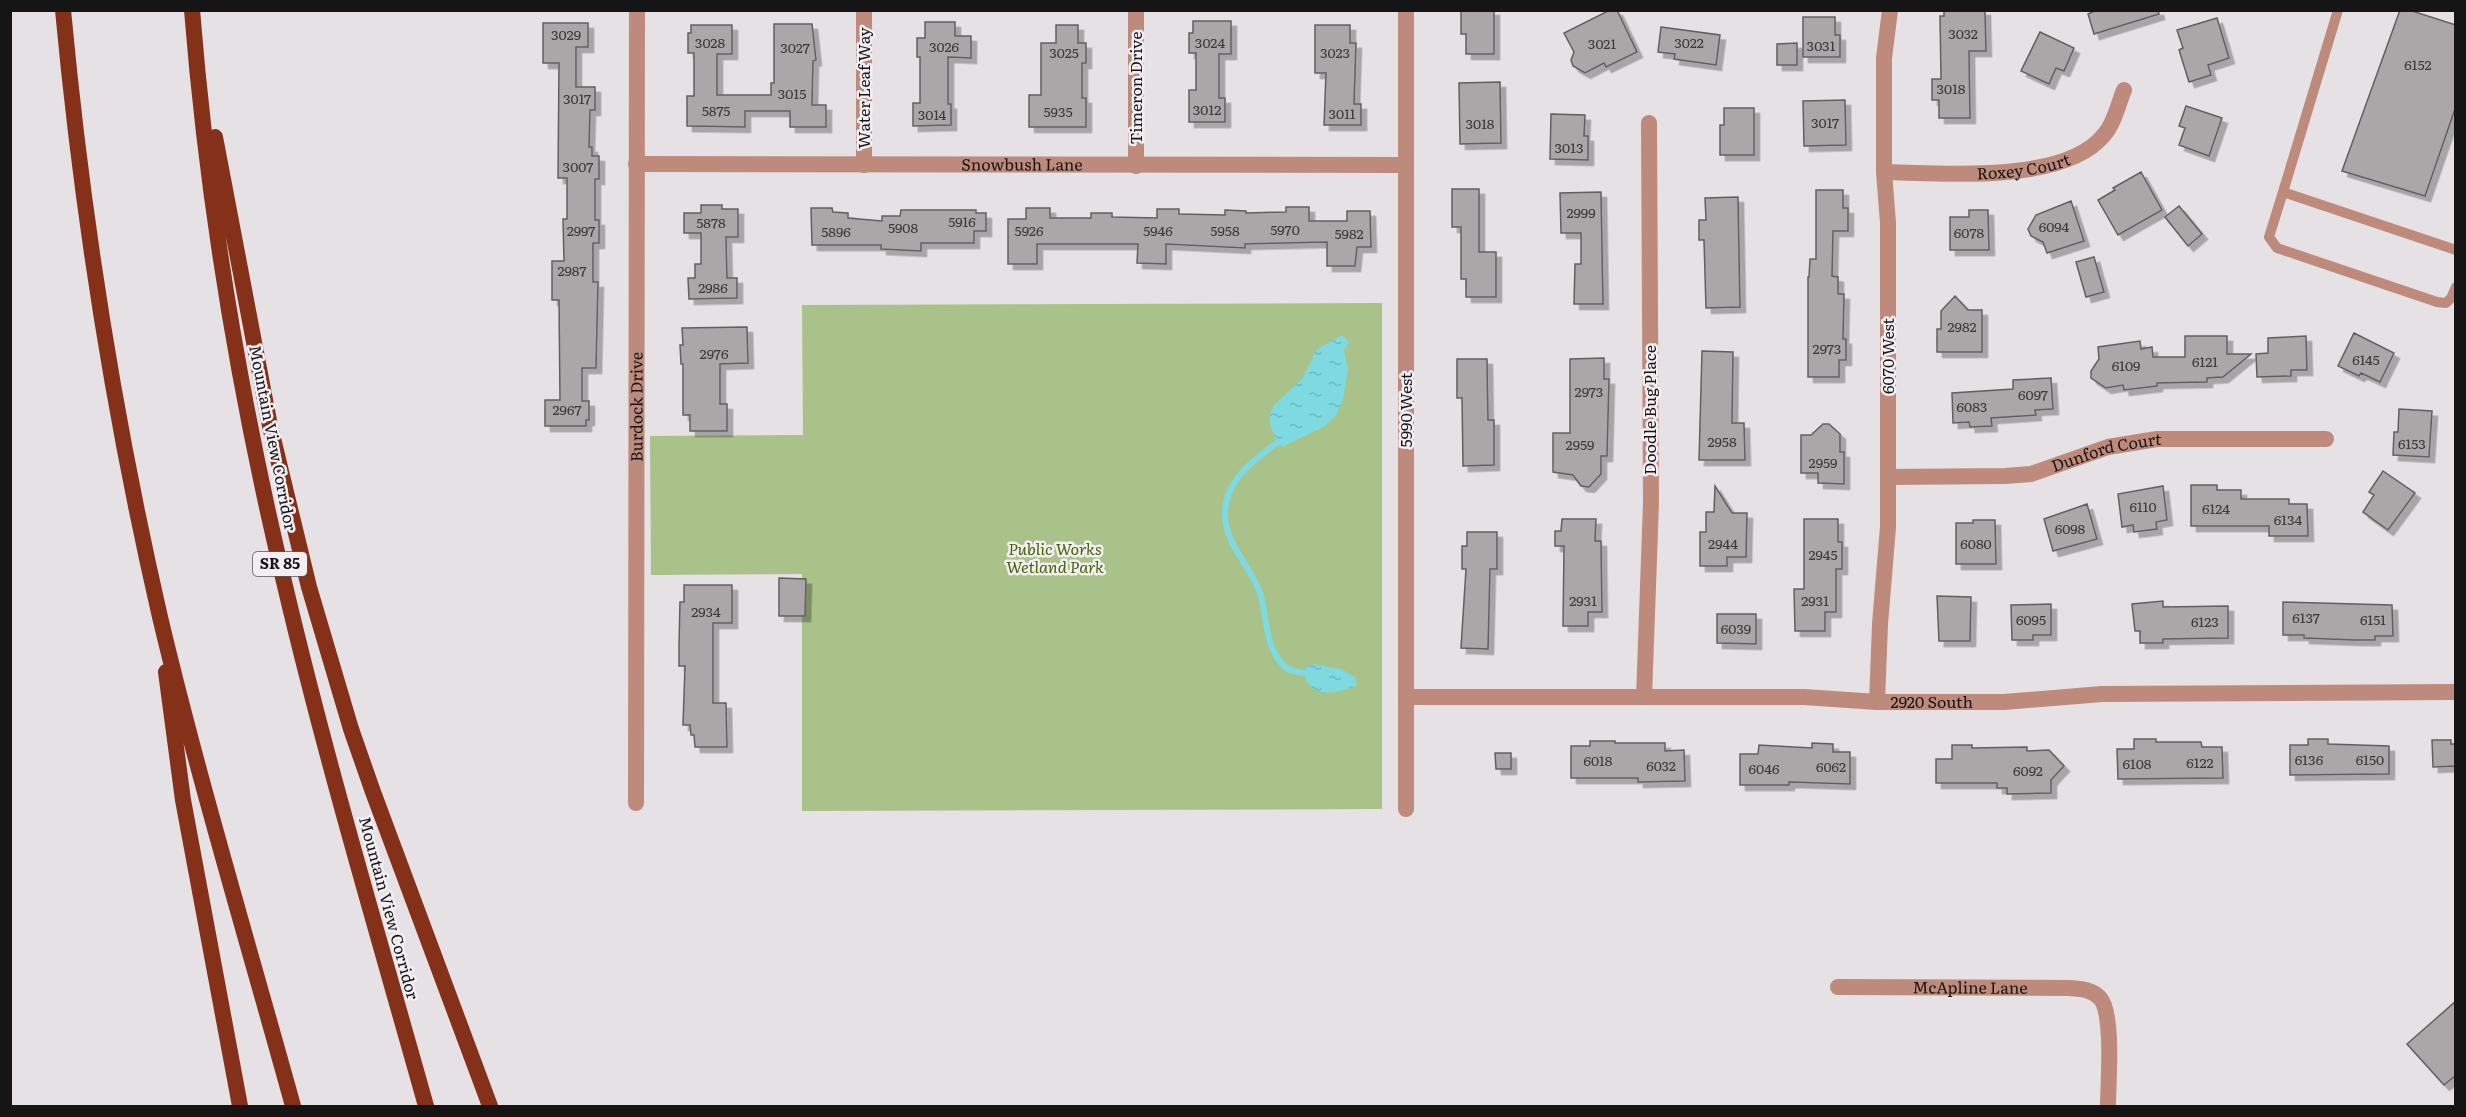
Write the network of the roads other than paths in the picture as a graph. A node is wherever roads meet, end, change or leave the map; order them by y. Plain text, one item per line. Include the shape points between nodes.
1 (63, 10) edge
2 (192, 10) edge
3 (637, 10) edge
4 (864, 10) edge
5 (1136, 10) edge
6 (1406, 10) edge
7 (1890, 10) edge
8 (2338, 10) edge
9 (193, 31) junction
10 (2124, 90) dead end
11 (1649, 123) dead end
12 (636, 164) junction
13 (864, 165) junction
14 (1406, 165) junction
15 (1136, 166) junction
16 (1884, 172) junction
17 (2283, 192) junction
18 (2456, 250) edge
19 (2456, 287) edge
20 (2326, 439) dead end
21 (1888, 477) junction
22 (161, 620) junction
23 (2456, 692) edge
24 (1407, 697) junction
25 (1644, 697) junction
26 (1877, 702) junction
27 (636, 803) dead end
28 (1406, 809) dead end
29 (1838, 987) dead end
30 (240, 1107) edge
31 (293, 1107) edge
32 (426, 1107) edge
33 (490, 1107) edge
34 (2108, 1107) edge

1 - 22 highway via 98,291 123,438
2 - 9 highway, Mountain View Corridor / SR 85
3 - 12 street, Burdock Drive
4 - 13 street, Water Leaf Way
5 - 15 street, Timeron Drive
6 - 14 street, 5990 West
7 - 16 street, 6070 West via 1884,58
8 - 17 lane
9 - 32 highway, Mountain View Corridor / SR 85 via 232,321 274,537 308,679
9 - 33 highway via 270,426 309,587 369,782
10 - 16 street, Roxey Court via 2102,138 2055,163 2010,172
11 - 25 street, Doodle Bug Place via 1651,503
12 - 13 street, Snowbush Lane
12 - 27 street, Burdock Drive
13 - 15 street, Snowbush Lane
14 - 15 street, Snowbush Lane
14 - 24 street, 5990 West
16 - 21 street, 6070 West via 1888,223
17 - 18 lane
17 - 19 lane via 2269,237 2277,248 2438,302 2445,303 2451,298
20 - 21 street, Dunford Court via 2157,439 2108,447 2031,474
21 - 26 street, 6070 West via 1888,549
22 - 30 highway via 181,789
22 - 31 highway
23 - 26 street, 2920 South via 2102,694 2004,702
24 - 25 street, 2920 South
24 - 28 street, 5990 West
25 - 26 street, 2920 South via 1804,697
29 - 34 street, McApline Lane via 2088,991 2100,998 2107,1013

